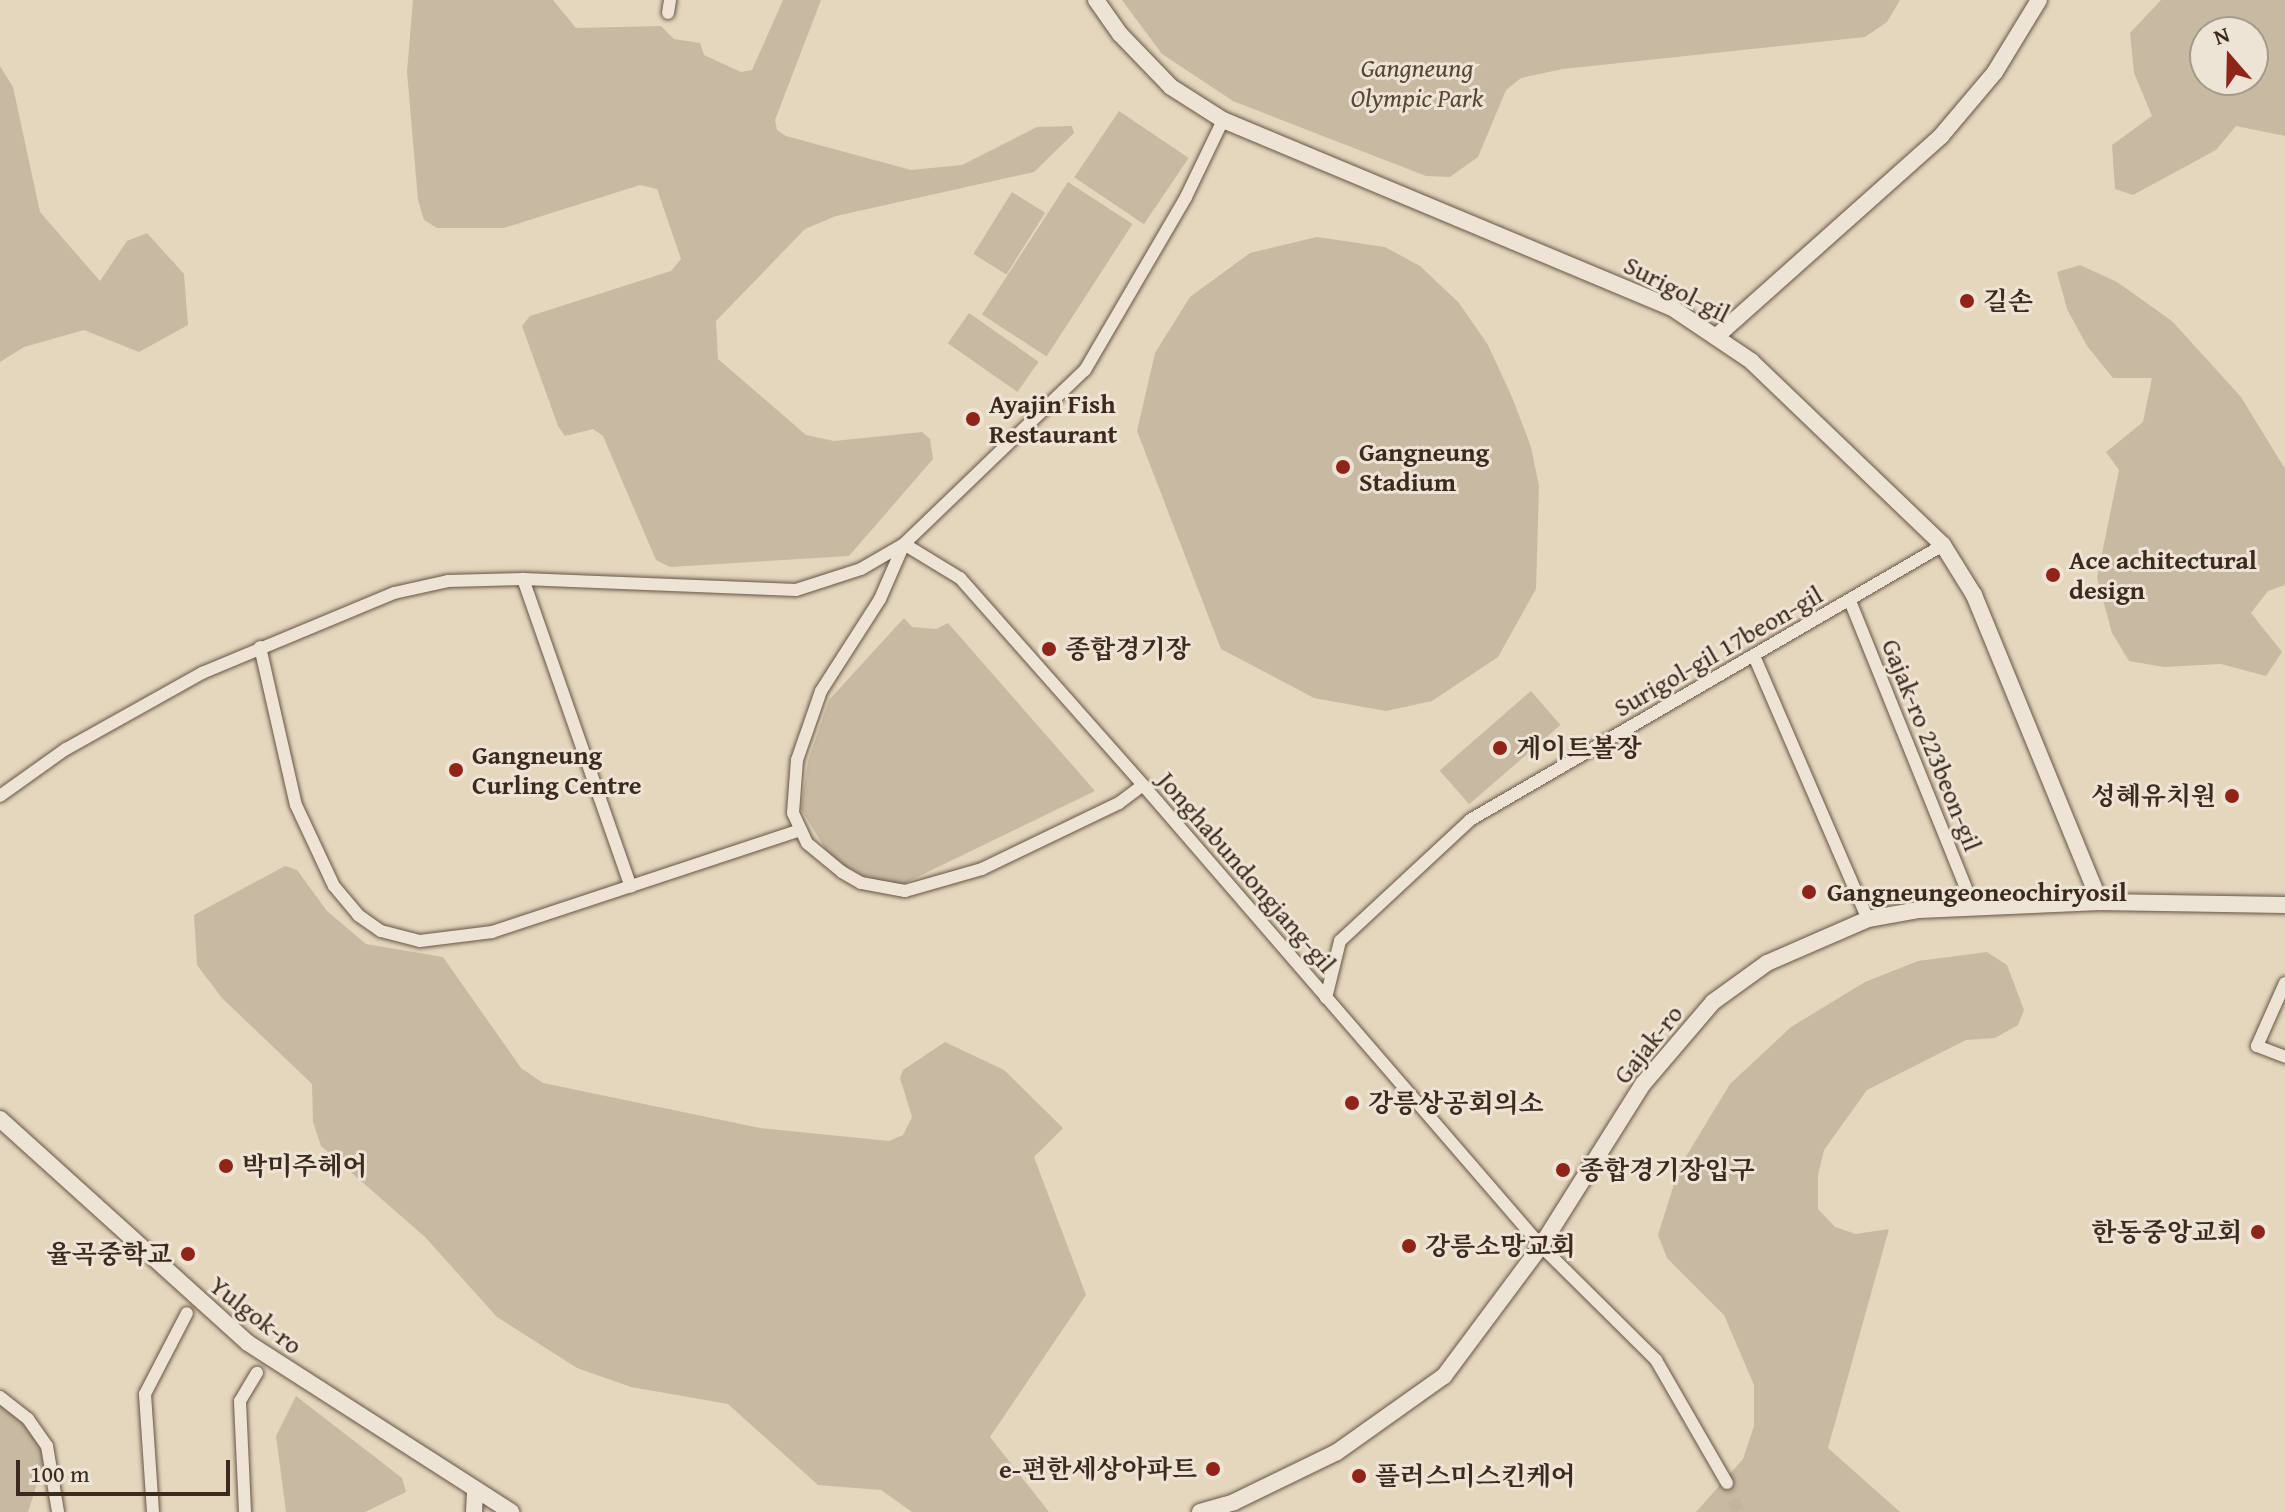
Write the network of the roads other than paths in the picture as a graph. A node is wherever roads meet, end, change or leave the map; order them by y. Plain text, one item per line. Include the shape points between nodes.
1 (1096, 0) edge
2 (2039, 0) edge
3 (1223, 120) junction
4 (1718, 335) junction
5 (904, 544) junction
6 (1943, 545) junction
7 (523, 579) junction
8 (1850, 601) junction
9 (260, 647) junction
10 (1754, 656) junction
11 (1143, 785) junction
12 (0, 796) edge
13 (798, 831) junction
14 (631, 887) junction
15 (2100, 902) junction
16 (2285, 905) edge
17 (1973, 906) junction
18 (1868, 919) junction
19 (2285, 983) edge
20 (1326, 998) junction
21 (2285, 1057) edge
22 (0, 1119) edge
23 (1541, 1246) junction
24 (187, 1313) dead end
25 (257, 1373) dead end
26 (0, 1397) edge
27 (1727, 1483) tunnel mouth
28 (475, 1490) junction
29 (58, 1512) edge
30 (153, 1512) edge
31 (245, 1512) edge
32 (474, 1512) edge
33 (511, 1512) edge
34 (1200, 1512) edge

1 - 3 street, Surigol-gil via 1120,34 1171,87
2 - 4 street via 1995,72 1941,136
3 - 4 street, Surigol-gil via 1671,307
3 - 5 street via 1186,197 1085,370
4 - 6 street, Surigol-gil
5 - 7 street via 861,569 796,590
5 - 11 street, Jonghabundongjang-gil via 960,578
5 - 13 street via 880,599 840,655 805,730 794,787
6 - 8 street, Surigol-gil 17beon-gil
6 - 15 street, Surigol-gil via 1974,595
7 - 9 street via 448,581 394,593
7 - 14 street
8 - 10 street, Surigol-gil 17beon-gil
8 - 17 street, Gajak-ro 223beon-gil
9 - 12 street via 120,718
9 - 14 street via 284,771 300,813 334,886 358,915 381,931 420,941 454,940
10 - 18 street
10 - 20 street, Surigol-gil 17beon-gil via 1470,820 1340,941
11 - 13 street via 1119,803 982,869 905,891 861,883 823,858
11 - 20 street, Jonghabundongjang-gil
13 - 14 street
15 - 16 street, Gajak-ro
15 - 17 street, Gajak-ro
17 - 18 street, Gajak-ro
18 - 23 street, Gajak-ro via 1767,963 1713,1002 1643,1084
19 - 21 street via 2257,1046
20 - 23 street, Jonghabundongjang-gil
22 - 28 street, Yulgok-ro via 248,1343
23 - 27 street, Jonghabundongjang-gil via 1656,1360
23 - 34 street, Gajak-ro via 1444,1376 1337,1452 1234,1502
24 - 30 street via 145,1394
25 - 31 street via 240,1401
26 - 29 street via 28,1419 47,1446
28 - 32 street
28 - 33 street, Yulgok-ro

